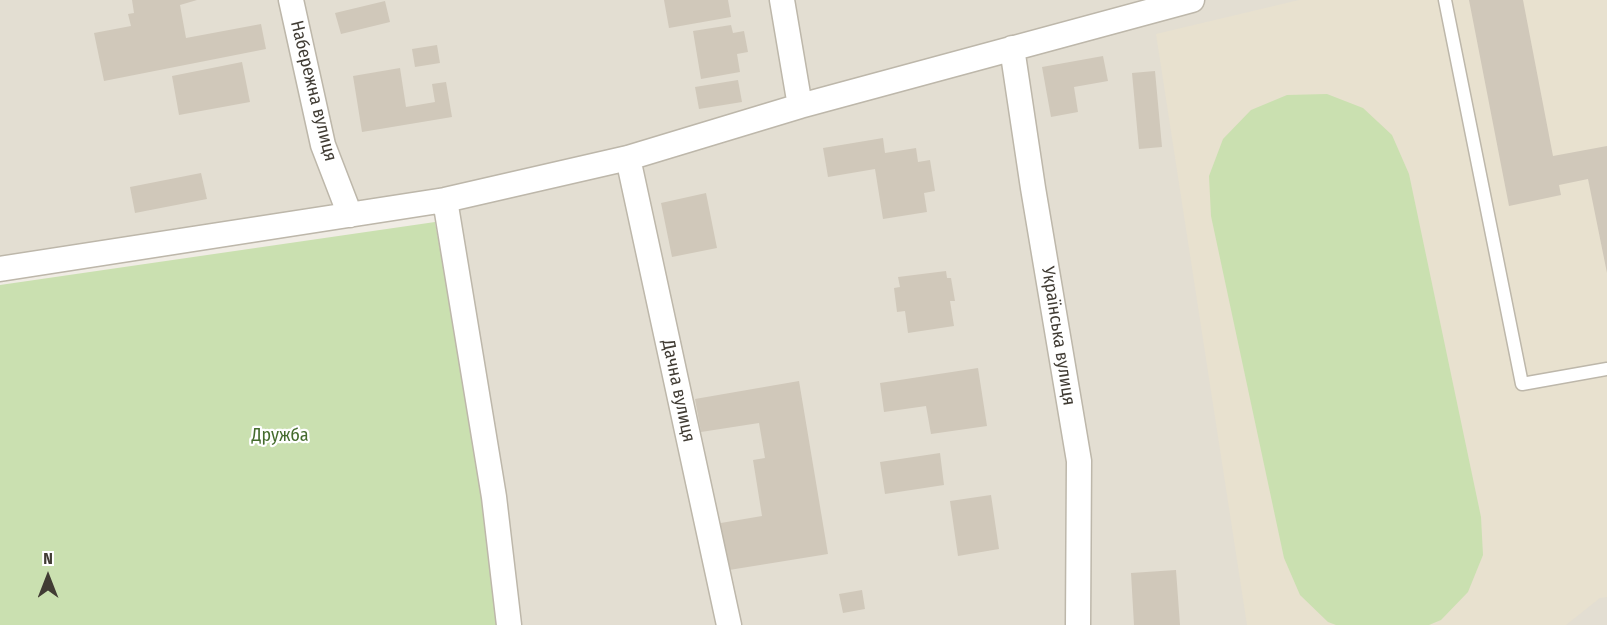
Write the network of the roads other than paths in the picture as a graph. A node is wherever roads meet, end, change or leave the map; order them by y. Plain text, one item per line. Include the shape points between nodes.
1 (291, 0) edge
2 (782, 0) edge
3 (1192, 0) edge
4 (1445, 0) edge
5 (1012, 48) junction
6 (800, 106) junction
7 (628, 158) junction
8 (445, 200) junction
9 (350, 215) junction
10 (0, 269) edge
11 (1607, 369) edge
12 (508, 625) edge
13 (729, 625) edge
14 (1078, 625) edge

1 - 9 street, Набережна вулиця via 322,145
2 - 6 street
3 - 5 street
4 - 11 lane via 1522,384
5 - 6 street
5 - 14 street, Українська вулиця via 1079,461
6 - 7 street
7 - 8 street
7 - 13 street, Дачна вулиця
8 - 9 street
8 - 12 street via 494,497
9 - 10 street

